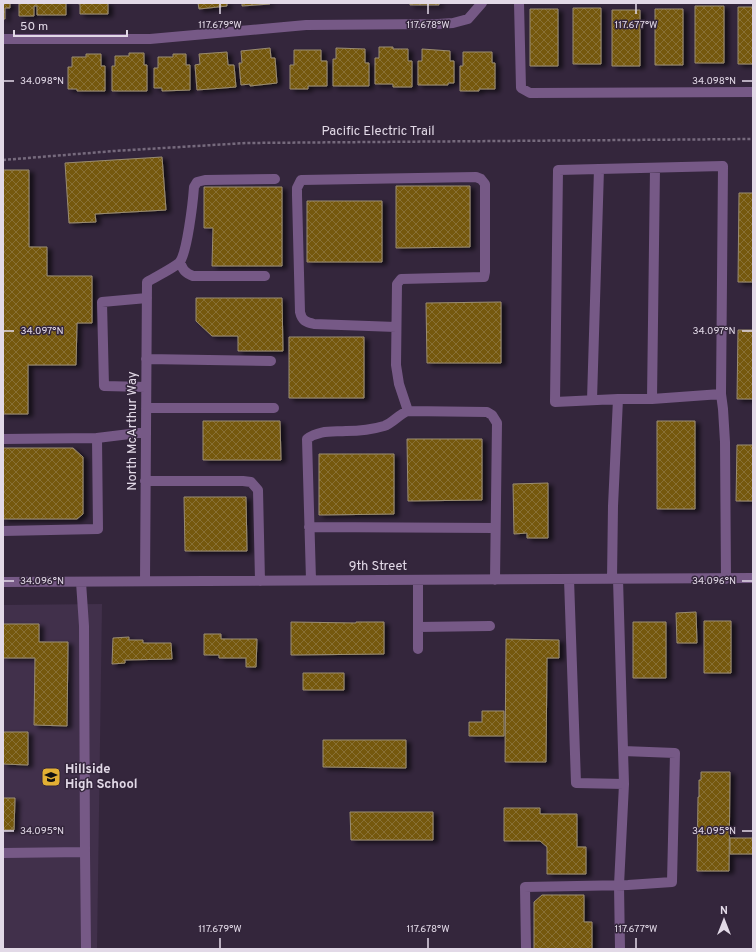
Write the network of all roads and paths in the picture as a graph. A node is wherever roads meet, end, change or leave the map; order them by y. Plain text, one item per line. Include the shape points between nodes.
1 (482, 3) edge
2 (518, 3) edge
3 (3, 39) edge
4 (753, 92) edge
5 (753, 140) edge
6 (3, 160) edge
7 (656, 168) junction
8 (599, 169) junction
9 (275, 179) dead end
10 (180, 262) junction
11 (265, 276) dead end
12 (147, 298) junction
13 (396, 327) junction
14 (146, 359) junction
15 (271, 361) dead end
16 (146, 387) junction
17 (721, 394) junction
18 (618, 399) junction
19 (652, 399) junction
20 (592, 400) junction
21 (146, 408) junction
22 (274, 408) dead end
23 (408, 410) junction
24 (146, 432) junction
25 (96, 438) junction
26 (3, 439) edge
27 (145, 481) junction
28 (309, 526) junction
29 (495, 528) junction
30 (3, 531) edge
31 (753, 578) edge
32 (569, 579) junction
33 (615, 579) junction
34 (726, 579) junction
35 (311, 580) junction
36 (418, 580) junction
37 (494, 580) junction
38 (145, 581) junction
39 (260, 581) junction
40 (3, 582) edge
41 (81, 582) junction
42 (490, 626) dead end
43 (418, 627) junction
44 (418, 649) dead end
45 (623, 751) junction
46 (624, 784) junction
47 (85, 852) junction
48 (3, 853) edge
49 (619, 885) junction
50 (86, 949) edge
51 (526, 949) edge
52 (620, 949) edge

1 - 3 street via 468,19 453,23 306,25 150,39
2 - 4 street via 521,88 530,93
5 - 6 path, Pacific Electric Trail via 246,143
7 - 8 street
7 - 17 street via 723,166
7 - 19 street
8 - 20 street
8 - 20 street via 558,170 556,402
9 - 10 street via 197,182
10 - 11 street via 183,270 193,276
10 - 12 street, North McArthur Way via 147,282
12 - 14 street, North McArthur Way
12 - 16 street via 102,302 104,386
13 - 13 street via 397,284 401,279 484,277 485,184 476,177 301,180 297,195 300,312 303,319 314,324
13 - 23 street via 396,365
14 - 15 street
14 - 16 street, North McArthur Way
16 - 21 street, North McArthur Way
17 - 19 street
17 - 34 street via 725,442
18 - 19 street
18 - 20 street
18 - 33 street via 613,506
21 - 22 street
21 - 24 street, North McArthur Way
23 - 28 street via 384,426 348,432 324,432 306,439
23 - 29 street via 487,412 492,415 497,422
24 - 25 street
24 - 27 street, North McArthur Way
25 - 26 street
25 - 30 street via 98,529
27 - 38 street, North McArthur Way
27 - 39 street via 251,482 258,490
28 - 29 street
28 - 35 street
29 - 37 street
31 - 34 street, 9th Street
32 - 33 street, 9th Street
32 - 37 street, 9th Street
32 - 46 street via 576,783
33 - 34 street, 9th Street
33 - 45 street
35 - 36 street, 9th Street
35 - 39 street, 9th Street
36 - 37 street, 9th Street
36 - 43 street
38 - 39 street, 9th Street
38 - 41 street, 9th Street
40 - 41 street, 9th Street
41 - 47 street via 84,626
42 - 43 street
43 - 44 street
45 - 46 street
45 - 49 street via 675,753 672,882
46 - 49 street
47 - 48 street
47 - 50 street
49 - 51 street via 525,887
49 - 52 street

